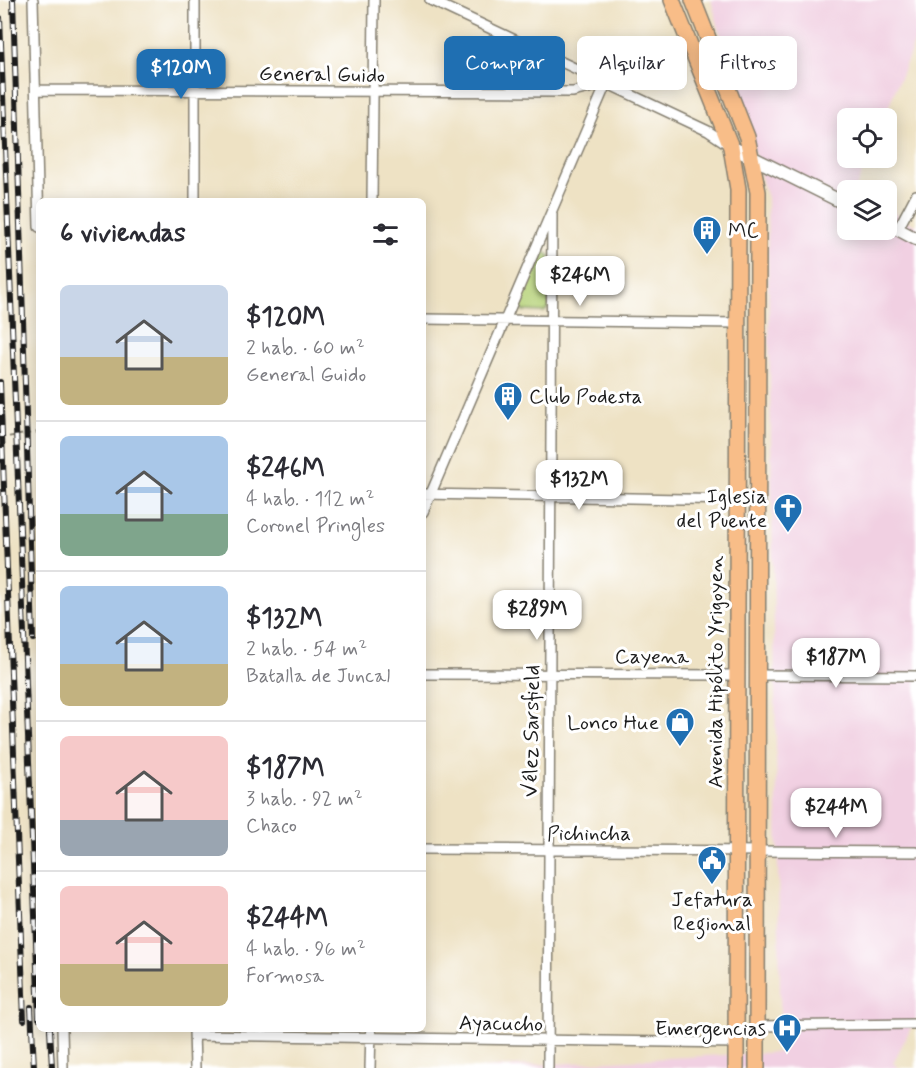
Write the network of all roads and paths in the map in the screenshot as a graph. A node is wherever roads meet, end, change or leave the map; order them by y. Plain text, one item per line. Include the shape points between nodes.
1 (33, 0) edge
2 (195, 0) edge
3 (374, 0) edge
4 (430, 0) edge
5 (450, 0) edge
6 (672, 0) edge
7 (693, 0) edge
8 (455, 13) junction
9 (577, 70) edge
10 (36, 90) junction
11 (195, 90) junction
12 (581, 90) edge
13 (604, 90) edge
14 (619, 90) edge
15 (372, 93) junction
16 (731, 147) junction
17 (754, 160) junction
18 (916, 195) edge
19 (38, 198) edge
20 (195, 198) edge
21 (372, 198) edge
22 (837, 200) edge
23 (552, 214) junction
24 (897, 220) edge
25 (897, 228) edge
26 (916, 238) edge
27 (426, 319) edge
28 (506, 320) junction
29 (553, 320) junction
30 (737, 323) junction
31 (36, 432) edge
32 (0, 438) edge
33 (427, 494) edge
34 (553, 497) junction
35 (736, 501) junction
36 (426, 674) edge
37 (550, 674) junction
38 (736, 675) junction
39 (757, 675) junction
40 (916, 676) edge
41 (426, 849) edge
42 (548, 850) junction
43 (735, 852) junction
44 (756, 852) junction
45 (916, 852) edge
46 (916, 1024) edge
47 (757, 1026) junction
48 (62, 1032) edge
49 (196, 1032) edge
50 (254, 1032) edge
51 (371, 1034) edge
52 (548, 1041) junction
53 (736, 1043) junction
54 (194, 1066) edge
55 (63, 1068) edge
56 (370, 1068) edge
57 (548, 1068) edge
58 (736, 1068) edge
59 (757, 1068) edge

1 - 10 street
2 - 11 street
3 - 15 street
4 - 8 street
5 - 8 street
6 - 16 main road, Avenida Hipólito Yrigoyen
7 - 17 main road, Avenida Hipólito Yrigoyen
8 - 9 street
10 - 11 street, General Guido
10 - 19 street
11 - 15 street, General Guido
11 - 20 street
12 - 15 street, General Guido
13 - 23 street
14 - 16 street via 708,131
15 - 21 street
16 - 17 street
16 - 30 main road, Avenida Hipólito Yrigoyen via 738,189
17 - 22 street
17 - 39 main road, Avenida Hipólito Yrigoyen via 758,192
18 - 24 street
23 - 28 street
23 - 29 street, Vélez Sarsfield
25 - 26 street
27 - 28 street
28 - 29 street
28 - 33 street
29 - 30 street
29 - 34 street, Vélez Sarsfield
30 - 35 main road, Avenida Hipólito Yrigoyen
31 - 32 path
33 - 34 street
34 - 35 street
34 - 37 street, Vélez Sarsfield
35 - 38 main road, Avenida Hipólito Yrigoyen
36 - 37 street, Cayena
37 - 38 street, Cayena
37 - 42 street, Vélez Sarsfield
38 - 43 main road, Avenida Hipólito Yrigoyen
39 - 40 street
39 - 44 main road, Avenida Hipólito Yrigoyen
41 - 42 street, Pichincha
42 - 43 street, Pichincha
42 - 52 street, Vélez Sarsfield
43 - 44 street, Pichincha
43 - 53 main road, Avenida Hipólito Yrigoyen
44 - 45 street, Pichincha
44 - 47 main road, Avenida Hipólito Yrigoyen
46 - 47 street
47 - 59 main road, Avenida Hipólito Yrigoyen
48 - 55 street
49 - 54 street
50 - 51 street, Ayacucho
51 - 52 street, Ayacucho
51 - 56 street
52 - 53 street, Ayacucho
52 - 57 street, Vélez Sarsfield
53 - 58 main road, Avenida Hipólito Yrigoyen

